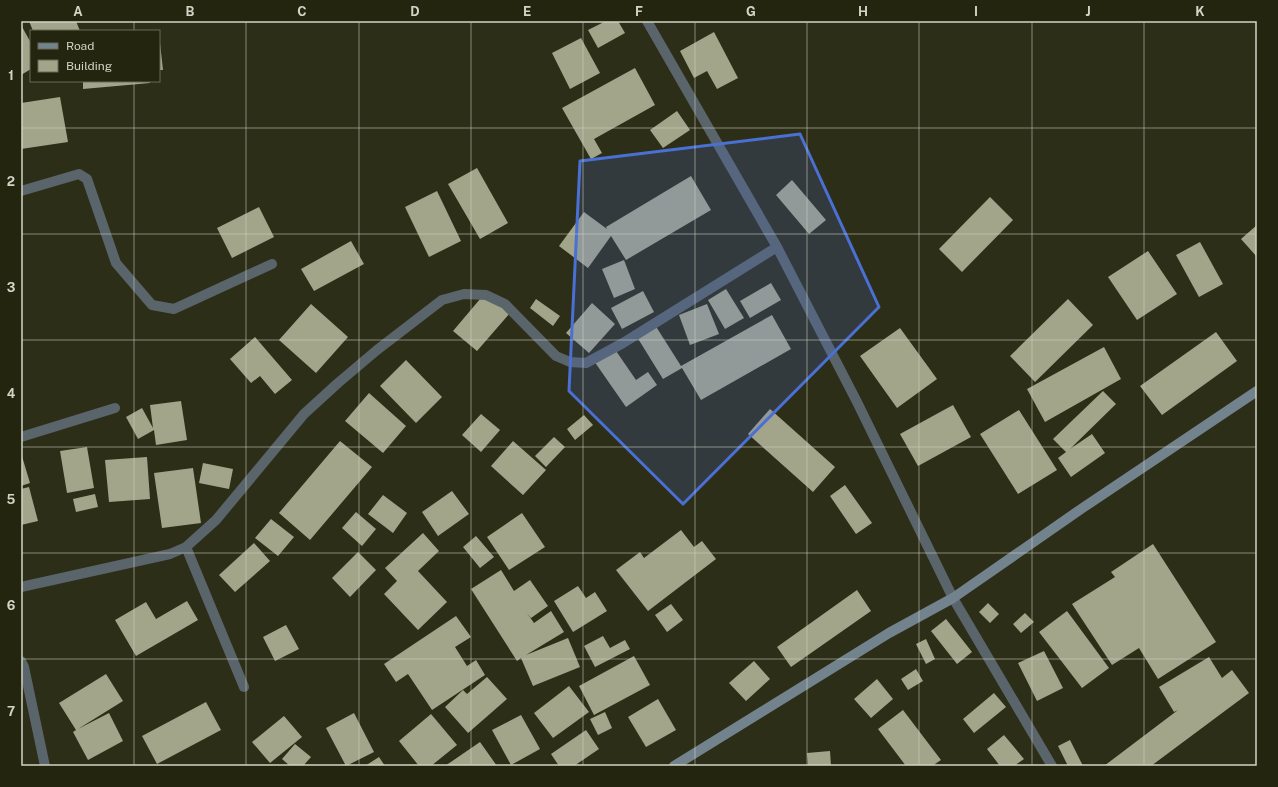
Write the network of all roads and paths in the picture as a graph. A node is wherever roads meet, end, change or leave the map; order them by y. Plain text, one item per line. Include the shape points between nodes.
1 (647, 21) edge
2 (21, 191) edge
3 (776, 247) junction
4 (272, 264) dead end
5 (1257, 391) edge
6 (115, 408) dead end
7 (21, 437) edge
8 (186, 547) junction
9 (21, 587) edge
10 (953, 598) junction
11 (21, 661) edge
12 (244, 687) dead end
13 (45, 766) edge
14 (674, 766) edge
15 (1052, 766) edge

1 - 3 street
2 - 4 street via 79,174 87,179 116,263 152,305 174,309
3 - 8 street via 623,343 586,363 570,362 556,356 505,304 486,295 464,294 442,300 377,350 304,414 216,520
3 - 10 street via 857,402
5 - 10 street
6 - 7 street
8 - 9 street via 170,554
8 - 12 street
10 - 14 street via 889,633
10 - 15 street
11 - 13 street

